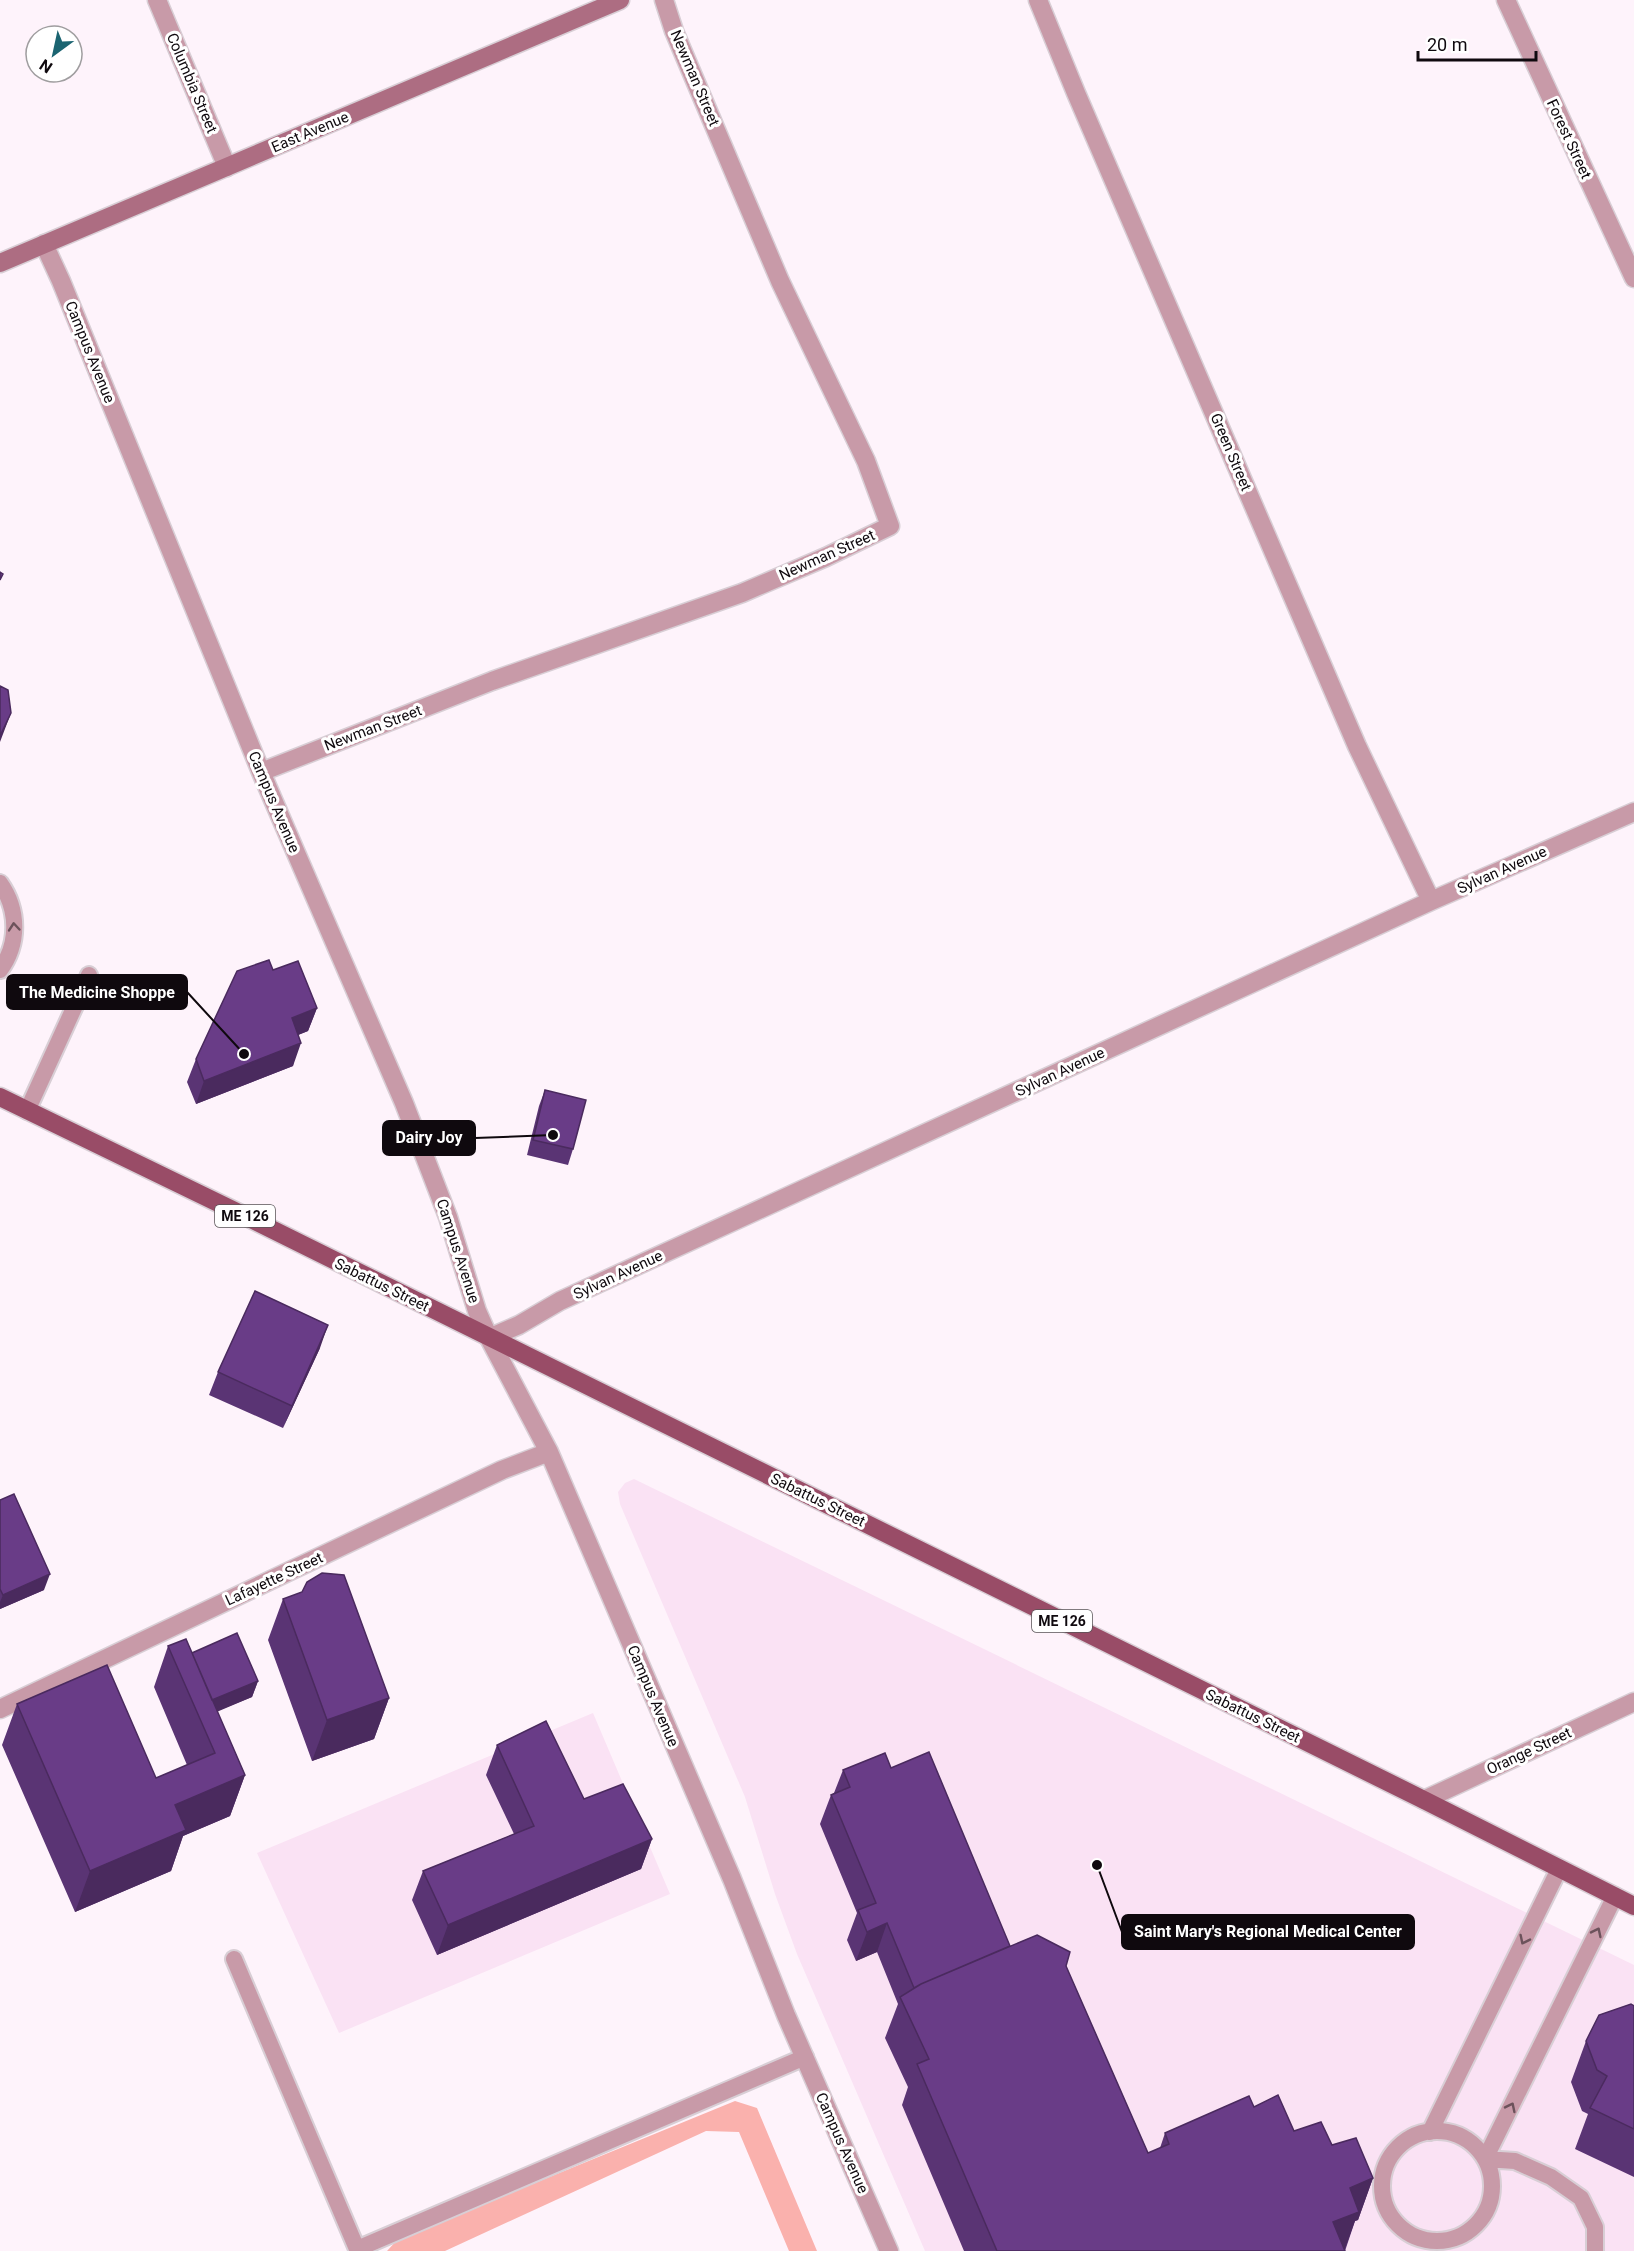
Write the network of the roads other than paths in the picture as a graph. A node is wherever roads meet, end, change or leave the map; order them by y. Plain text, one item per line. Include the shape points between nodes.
1 (157, 0) edge
2 (664, 0) edge
3 (1038, 0) edge
4 (1506, 0) edge
5 (609, 2) edge
6 (227, 167) junction
7 (44, 244) junction
8 (0, 264) edge
9 (1634, 278) edge
10 (261, 772) junction
11 (1634, 812) edge
12 (0, 883) edge
13 (1431, 901) junction
14 (0, 970) edge
15 (89, 975) dead end
16 (0, 1097) edge
17 (27, 1111) junction
18 (489, 1338) junction
19 (549, 1452) junction
20 (1634, 1702) edge
21 (0, 1709) edge
22 (1424, 1800) junction
23 (1559, 1869) junction
24 (1615, 1896) junction
25 (1634, 1906) edge
26 (234, 1959) dead end
27 (805, 2057) junction
28 (1430, 2132) junction
29 (1485, 2159) junction
30 (355, 2250) edge
31 (889, 2251) edge
32 (1595, 2251) edge

1 - 6 street, Columbia Street
2 - 10 street, Newman Street via 780,281 866,461 890,526 742,593 492,681
3 - 13 street, Green Street via 1357,746
4 - 9 street, Forest Street
5 - 6 main road, East Avenue
6 - 7 main road, East Avenue
7 - 8 main road, East Avenue
7 - 10 street, Campus Avenue
10 - 18 street, Campus Avenue via 404,1103
11 - 13 street, Sylvan Avenue
14 -> 12 lane via 15,939 14,921
13 - 18 street, Sylvan Avenue via 560,1301
15 - 17 lane
16 - 17 main road, Sabattus Street / ME 126
17 - 18 main road, Sabattus Street / ME 126
18 - 19 street, Campus Avenue
18 - 22 main road, Sabattus Street / ME 126
19 - 21 street, Lafayette Street via 502,1470
19 - 27 street, Campus Avenue
20 - 22 street, Orange Street
22 - 23 main road, Sabattus Street / ME 126
23 - 24 main road, Sabattus Street / ME 126
23 -> 28 lane
24 - 25 main road, Sabattus Street / ME 126
29 -> 24 lane
26 - 30 lane
27 - 30 lane
27 - 31 street, Campus Avenue
28 - 29 lane via 1458,2136 1474,2145
28 - 29 lane via 1420,2133 1397,2148 1383,2177 1386,2205 1407,2232 1424,2239 1442,2240 1458,2237 1472,2228 1491,2198 1490,2171
29 - 32 lane via 1515,2161 1551,2177 1581,2198 1595,2227

